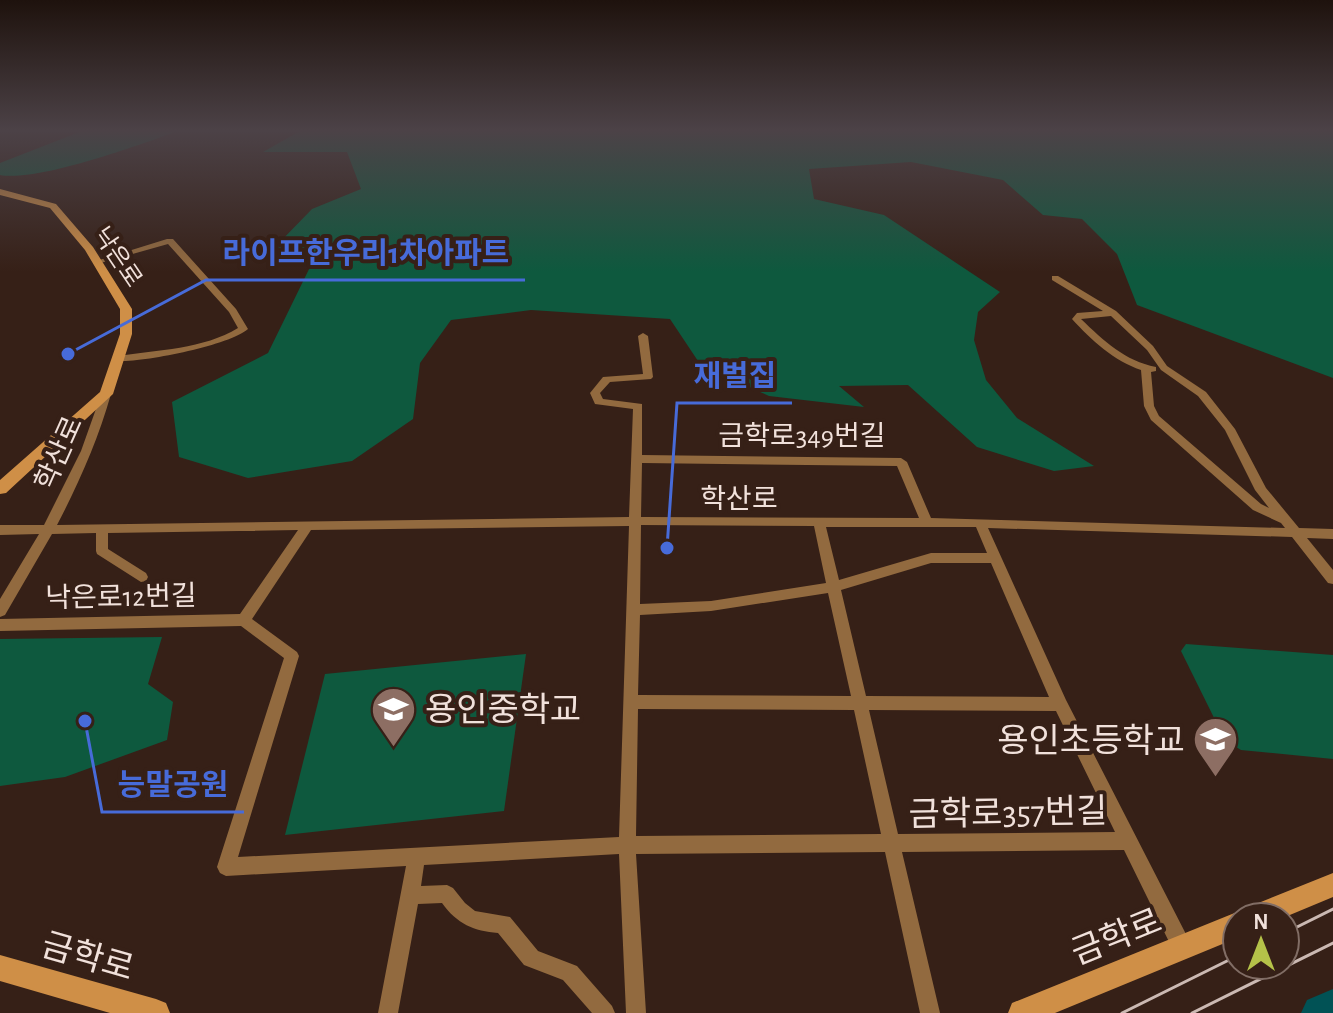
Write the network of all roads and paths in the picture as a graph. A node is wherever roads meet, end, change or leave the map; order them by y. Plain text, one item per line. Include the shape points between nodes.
1 (0, 192) edge
2 (97, 262) junction
3 (1055, 278) dead end
4 (1113, 313) junction
5 (643, 336) dead end
6 (118, 359) junction
7 (1164, 368) junction
8 (1146, 369) junction
9 (106, 394) junction
10 (637, 459) junction
11 (0, 489) edge
12 (635, 521) junction
13 (1285, 521) junction
14 (819, 522) junction
15 (927, 523) junction
16 (980, 523) junction
17 (308, 525) junction
18 (102, 528) junction
19 (49, 529) junction
20 (0, 530) edge
21 (1295, 534) junction
22 (1333, 534) edge
23 (995, 558) junction
24 (141, 577) dead end
25 (1333, 579) edge
26 (833, 587) junction
27 (633, 610) junction
28 (0, 611) edge
29 (244, 620) junction
30 (0, 625) edge
31 (631, 702) junction
32 (859, 703) junction
33 (1060, 704) junction
34 (1127, 841) junction
35 (890, 843) junction
36 (627, 845) junction
37 (417, 857) junction
38 (1333, 885) edge
39 (410, 895) junction
40 (1294, 901) edge
41 (1221, 931) edge
42 (1182, 947) junction
43 (0, 968) edge
44 (156, 1013) edge
45 (388, 1013) edge
46 (605, 1013) edge
47 (636, 1013) edge
48 (930, 1013) edge
49 (1022, 1013) edge

1 - 2 main road, 낙은로 via 53,206
2 - 6 main road, 낙은로 via 126,309
2 - 6 street via 170,241 243,329 196,345
3 - 4 street
4 - 7 street
4 - 8 street via 1076,319 1123,358
5 - 10 street via 648,377 607,379 595,393 599,402 638,406
6 - 9 main road, 낙은로
7 - 8 street
7 - 13 street via 1202,394 1230,429 1261,490
8 - 13 street via 1155,418 1257,507
9 - 11 main road, 낙은로
9 - 19 street, 학산로 via 97,429
10 - 12 street
10 - 15 street, 금학로349번길 via 901,462
12 - 14 street, 학산로
12 - 17 street, 학산로
12 - 27 street
13 - 21 street
14 - 15 street, 학산로
14 - 26 street, 금학로357번길
15 - 16 street, 학산로
16 - 21 street, 학산로
16 - 23 street
17 - 18 street, 학산로
17 - 29 street
18 - 19 street, 학산로
18 - 24 street via 102,551
19 - 20 street, 학산로
19 - 28 street
21 - 22 street, 학산로
21 - 25 street
23 - 26 street via 931,558
23 - 33 street
26 - 27 street via 711,606
26 - 32 street, 금학로357번길
27 - 31 street
29 - 30 street, 낙은로12번길
29 - 37 street via 292,656 226,867
31 - 32 street
31 - 36 street
32 - 33 street
32 - 35 street, 금학로357번길
33 - 34 street
34 - 35 street, 금학로357번길
34 - 42 street
35 - 36 street
35 - 48 street, 금학로357번길
36 - 37 street
36 - 47 street
37 - 39 street
38 - 40 main road
39 - 45 street
39 - 46 street via 447,894 472,921 503,924 531,958 570,973
41 - 42 main road, 금학로
42 - 49 main road, 금학로
43 - 44 main road, 금학로

